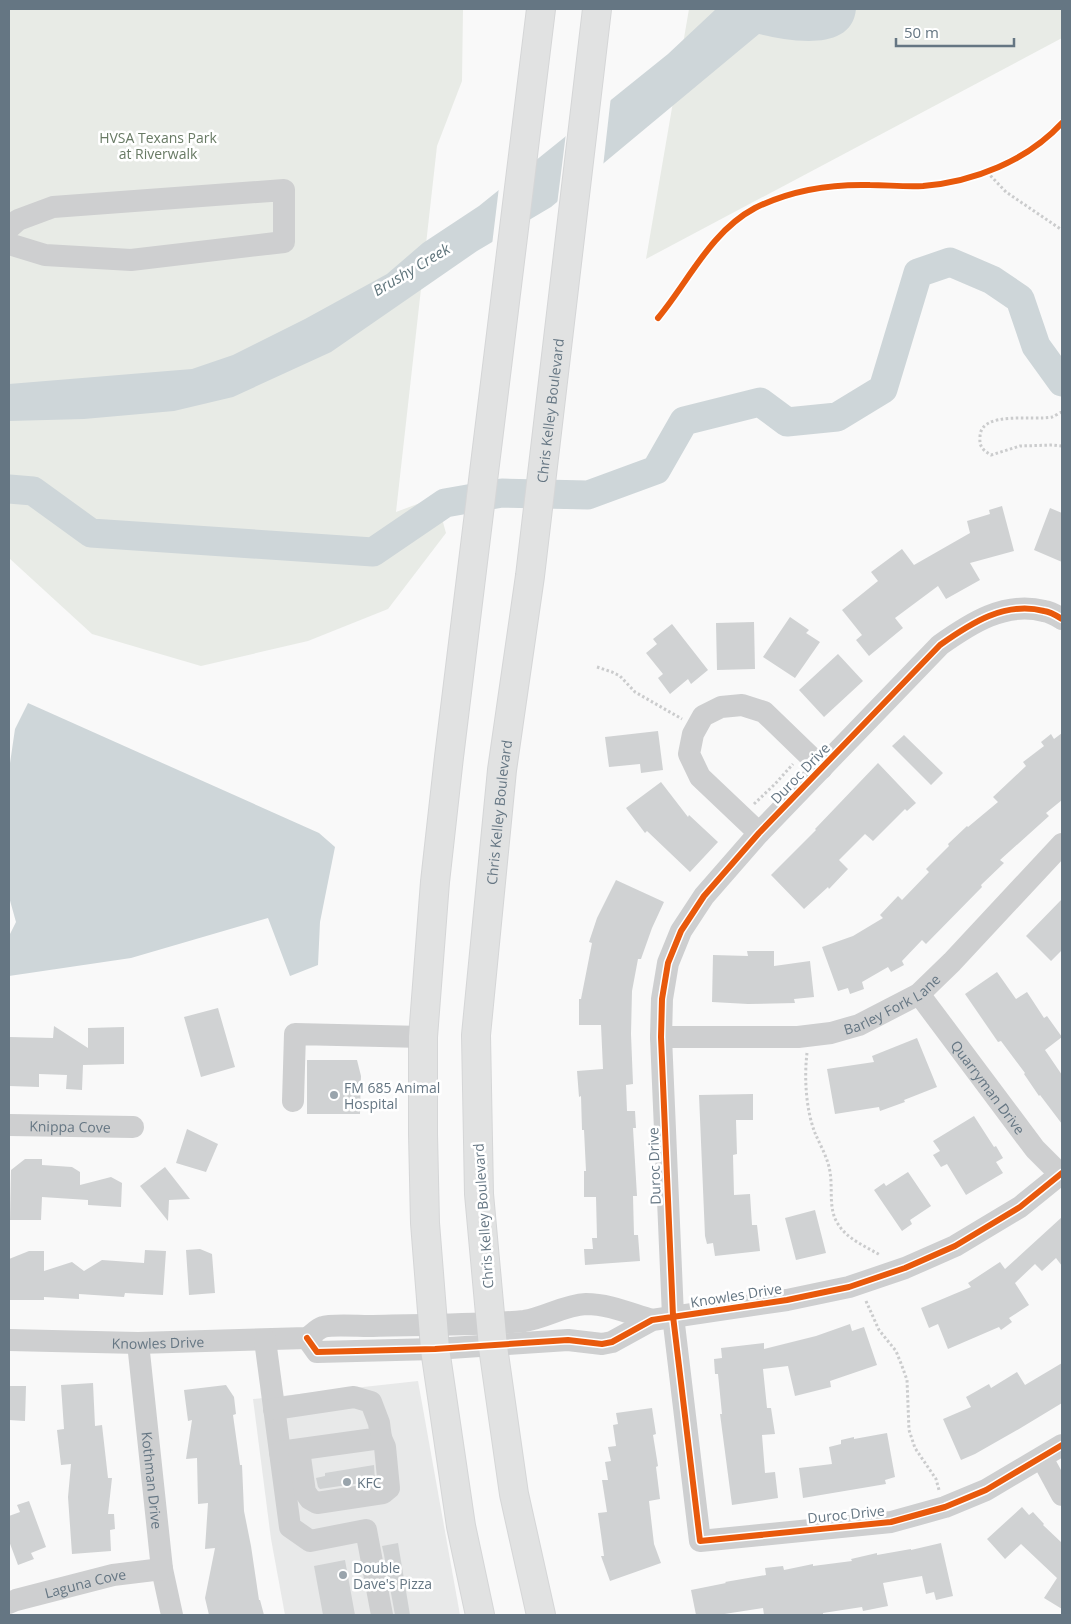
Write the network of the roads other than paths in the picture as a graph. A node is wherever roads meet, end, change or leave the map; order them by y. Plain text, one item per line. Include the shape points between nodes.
1 (541, 9) edge
2 (597, 9) edge
3 (9, 228) edge
4 (9, 244) edge
5 (1062, 619) edge
6 (822, 768) junction
7 (759, 833) junction
8 (1062, 844) edge
9 (919, 994) junction
10 (423, 1037) junction
11 (661, 1037) junction
12 (293, 1101) dead end
13 (9, 1125) edge
14 (133, 1127) dead end
15 (1062, 1175) edge
16 (663, 1318) junction
17 (492, 1335) junction
18 (434, 1337) junction
19 (9, 1340) edge
20 (265, 1340) junction
21 (138, 1343) junction
22 (274, 1409) junction
23 (381, 1438) junction
24 (1062, 1445) edge
25 (290, 1451) junction
26 (1042, 1458) junction
27 (1062, 1495) edge
28 (162, 1569) junction
29 (9, 1603) edge
30 (172, 1615) edge
31 (382, 1615) edge
32 (480, 1615) edge
33 (541, 1615) edge

1 - 10 main road via 435,882
2 - 17 main road, Chris Kelley Boulevard via 530,576 502,770 476,1035 479,1194
3 - 4 street via 18,220 53,207 284,190 284,242 131,260 45,255
5 - 6 street, Duroc Drive via 1046,611 1022,607 995,613 966,626 940,645
6 - 7 street, Duroc Drive
6 - 7 street via 764,712 742,704 721,707 703,716 693,734 689,754 700,777
7 - 11 street, Duroc Drive via 704,896 681,931 668,963 662,999
8 - 9 street, Barley Fork Lane
9 - 11 street, Barley Fork Lane via 859,1025 830,1033 798,1037
9 - 15 street, Quarryman Drive via 1035,1149
10 - 12 street via 295,1034
10 - 18 main road via 425,1223
11 - 16 street, Duroc Drive
13 - 14 street, Knippa Cove
15 - 16 street, Knowles Drive via 1012,1212 955,1246 905,1268 849,1287 804,1297
16 - 17 street, Knowles Drive via 602,1344 568,1340 525,1343
16 - 17 street, Knowles Drive via 586,1304 525,1320
16 - 26 street, Duroc Drive via 700,1541 891,1522 978,1494
17 - 18 street, Knowles Drive
17 - 33 main road, Chris Kelley Boulevard via 514,1494
18 - 20 street, Knowles Drive via 402,1324 323,1327 307,1338
18 - 32 main road via 461,1526
19 - 21 street, Knowles Drive
20 - 21 street, Knowles Drive
20 - 22 street
21 - 28 street, Kothman Drive
22 - 23 street via 354,1397 371,1402
22 - 25 street
23 - 25 street
23 - 25 street via 385,1447 389,1488 383,1493 327,1502 318,1503 310,1499
24 - 26 street, Duroc Drive
25 - 31 street via 290,1527 310,1541 366,1530
26 - 27 street
28 - 29 street, Laguna Cove via 113,1575
28 - 30 street, Kothman Drive

